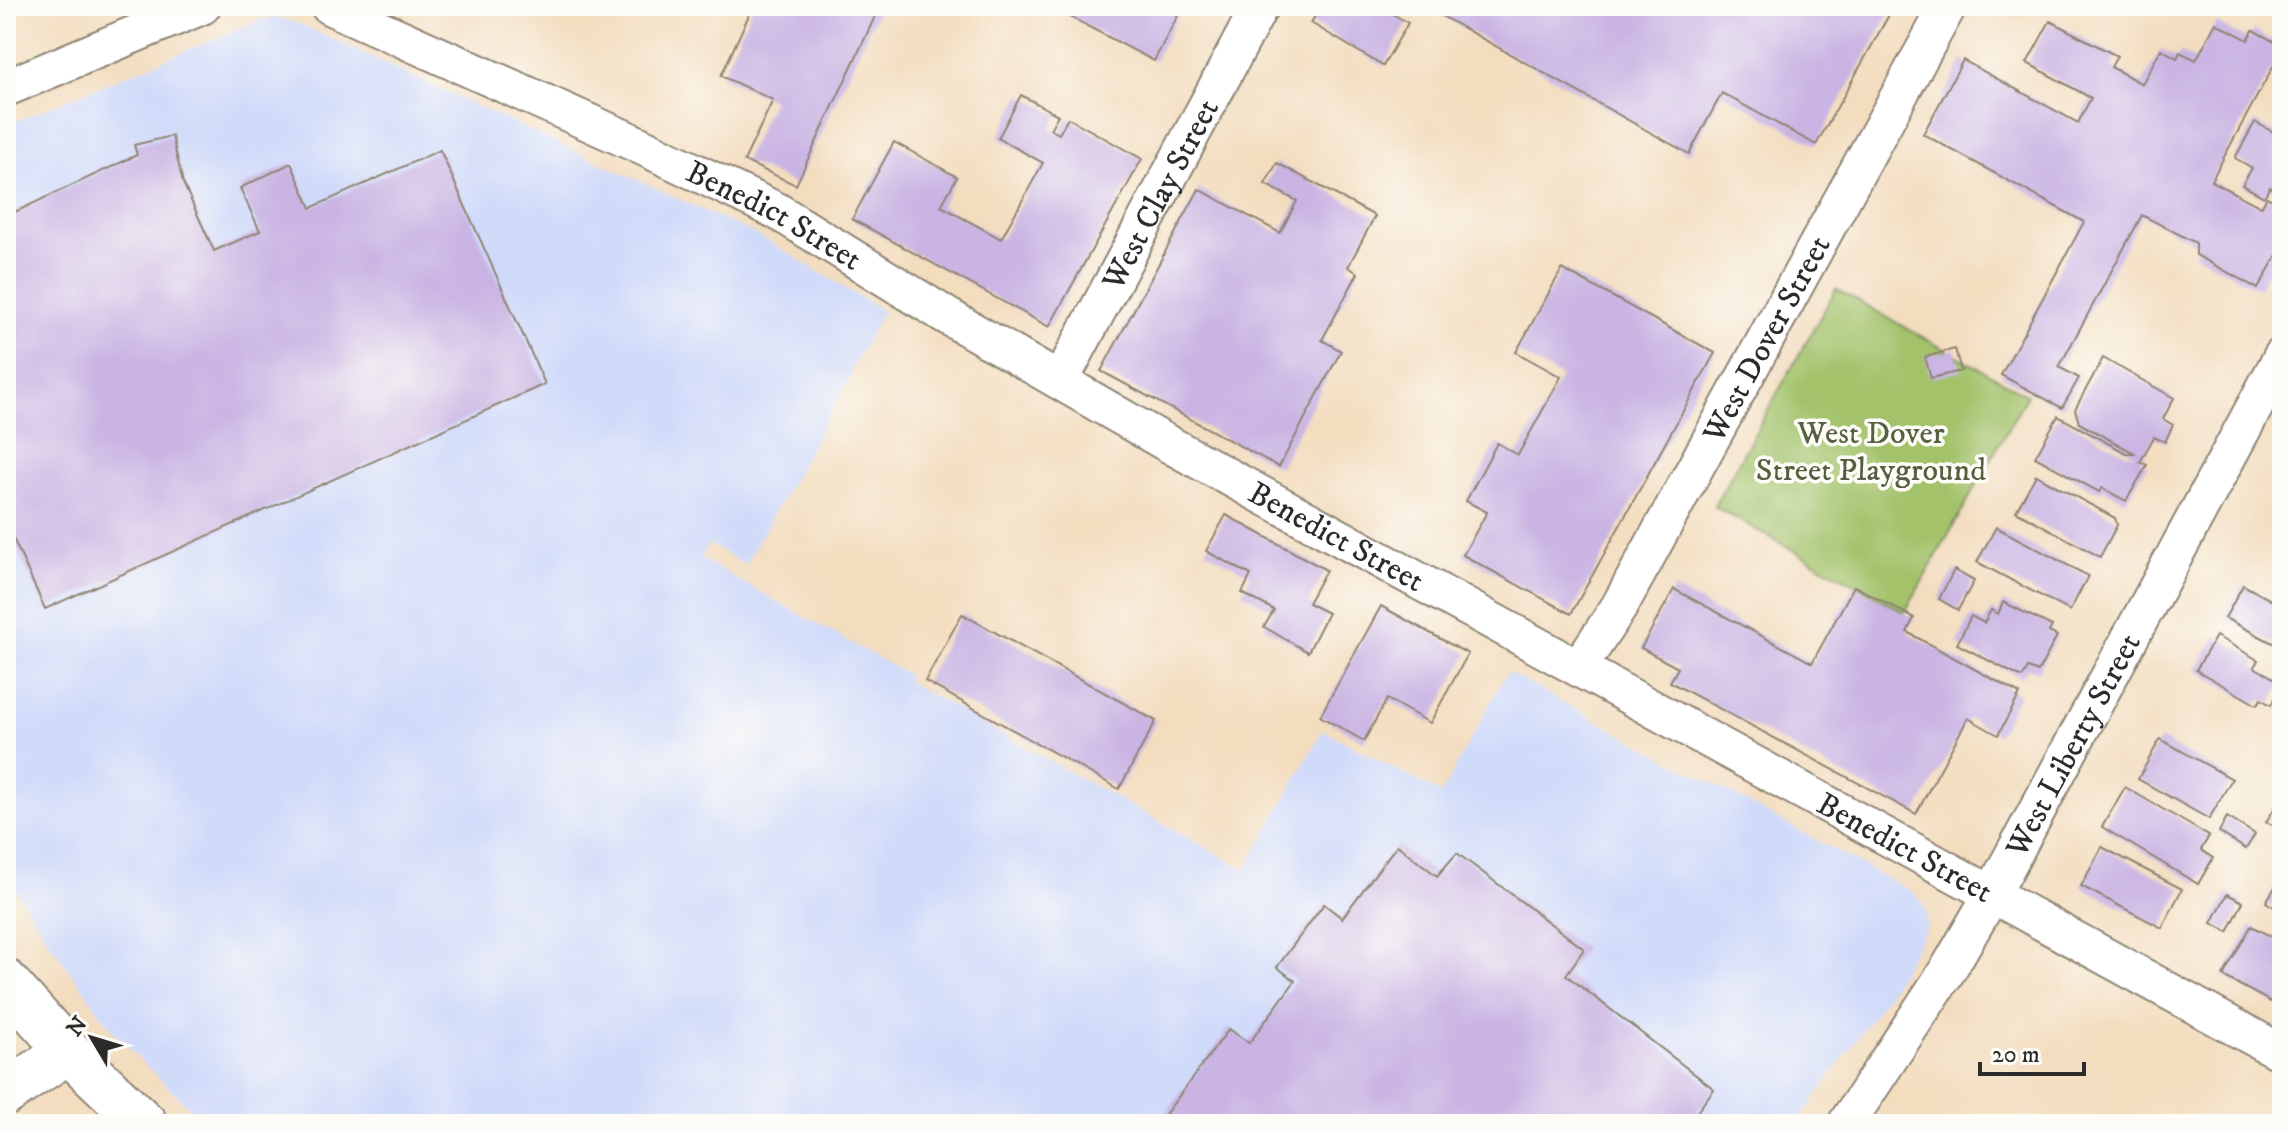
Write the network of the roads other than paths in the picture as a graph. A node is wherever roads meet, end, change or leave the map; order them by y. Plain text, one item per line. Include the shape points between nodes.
1 (202, 6) edge
2 (329, 6) edge
3 (1260, 6) edge
4 (1948, 6) edge
5 (394, 19) edge
6 (6, 88) edge
7 (2282, 356) edge
8 (1060, 381) junction
9 (1579, 667) junction
10 (1992, 894) junction
11 (6, 982) edge
12 (68, 1051) junction
13 (2282, 1053) edge
14 (6, 1093) edge
15 (145, 1124) edge
16 (1846, 1124) edge

1 - 6 street
2 - 5 street, Benedict Street
3 - 8 street, West Clay Street
4 - 9 street, West Dover Street via 1619,607
5 - 8 street, Benedict Street via 777,211
7 - 10 street, West Liberty Street
8 - 9 street, Benedict Street
9 - 10 street, Benedict Street
10 - 13 street, Benedict Street
10 - 16 street, West Liberty Street
11 - 12 main road
12 - 14 main road
12 - 15 main road

